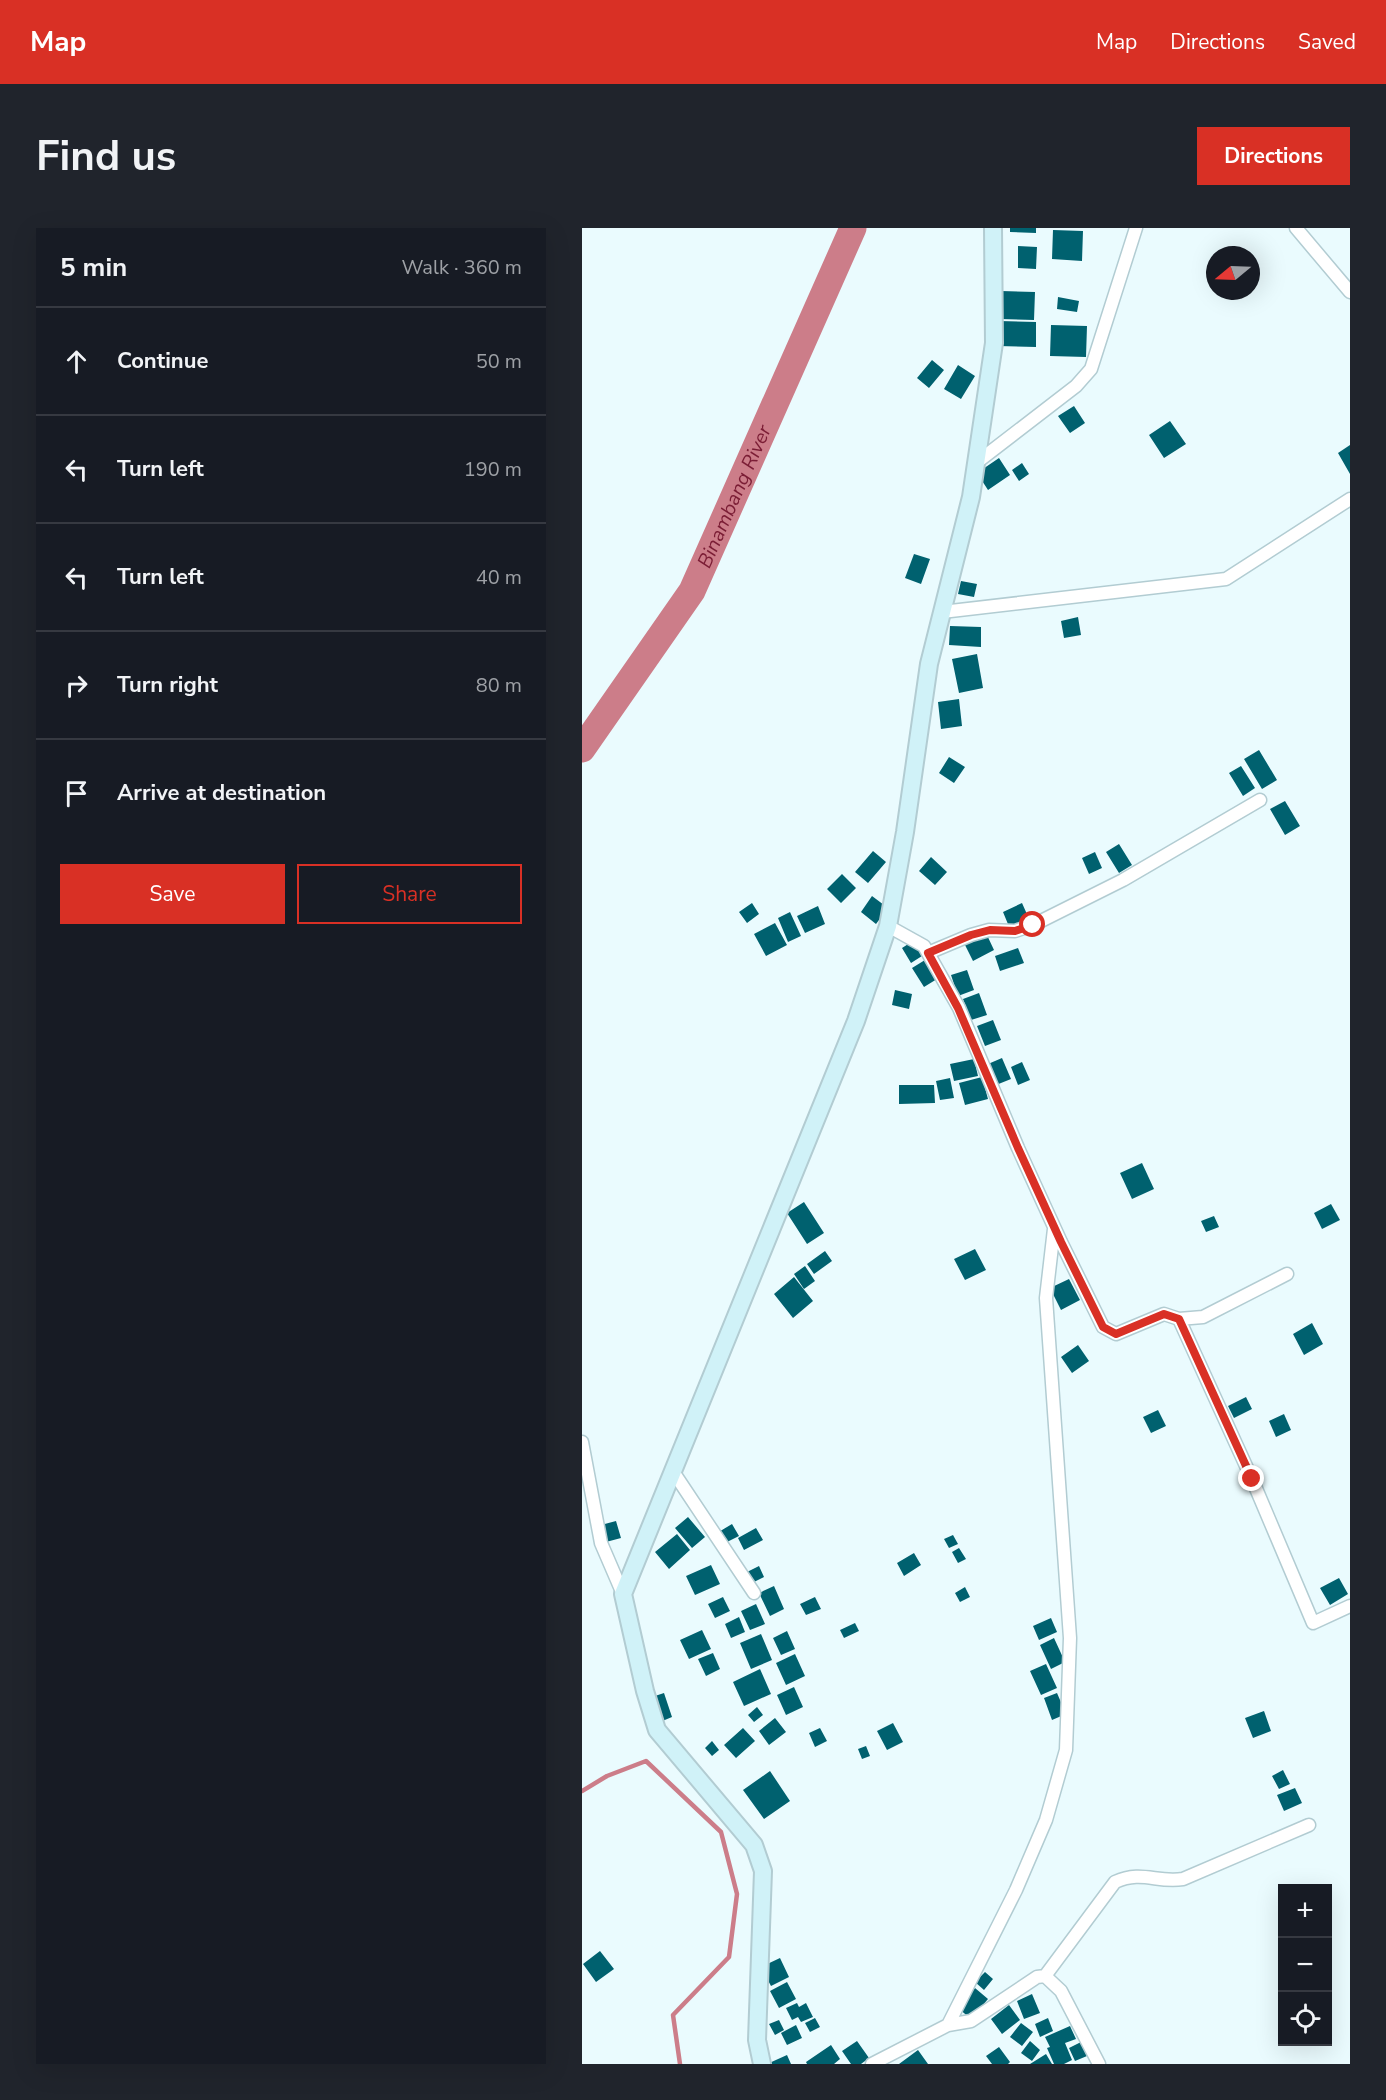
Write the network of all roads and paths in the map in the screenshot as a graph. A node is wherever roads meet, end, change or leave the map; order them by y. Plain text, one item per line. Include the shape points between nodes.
1 (993, 228) edge
2 (1136, 228) edge
3 (1296, 228) edge
4 (1350, 292) edge
5 (976, 463) junction
6 (1350, 499) edge
7 (942, 612) junction
8 (1260, 800) dead end
9 (888, 926) junction
10 (928, 953) junction
11 (1054, 1227) junction
12 (1287, 1274) dead end
13 (1179, 1319) junction
14 (582, 1442) edge
15 (672, 1470) junction
16 (754, 1593) dead end
17 (623, 1594) junction
18 (1350, 1606) edge
19 (1309, 1826) dead end
20 (1045, 1976) junction
21 (948, 2025) junction
22 (762, 2064) edge
23 (872, 2064) edge
24 (1100, 2064) edge

1 - 5 street via 994,343
2 - 5 street via 1091,369 1076,386
3 - 4 street
5 - 7 street
6 - 7 street via 1226,579
7 - 9 street via 929,664
8 - 10 street via 1123,880 1033,925 1015,931 990,930 971,935
9 - 10 street via 924,946
9 - 15 street via 852,1032
10 - 11 street via 958,1008
11 - 13 street via 1103,1327 1116,1334 1164,1314
11 - 21 street via 1046,1298 1071,1638 1066,1750 1046,1820 1016,1890
12 - 13 street via 1203,1317
13 - 18 street via 1313,1623
14 - 17 street via 601,1543
15 - 16 street
15 - 17 street
17 - 22 street via 657,1730 754,1845 763,1871 757,2040
19 - 20 street via 1183,1879 1128,1876 1115,1882
20 - 21 street via 1037,1977 971,2021
20 - 24 street via 1061,1991
21 - 23 street

